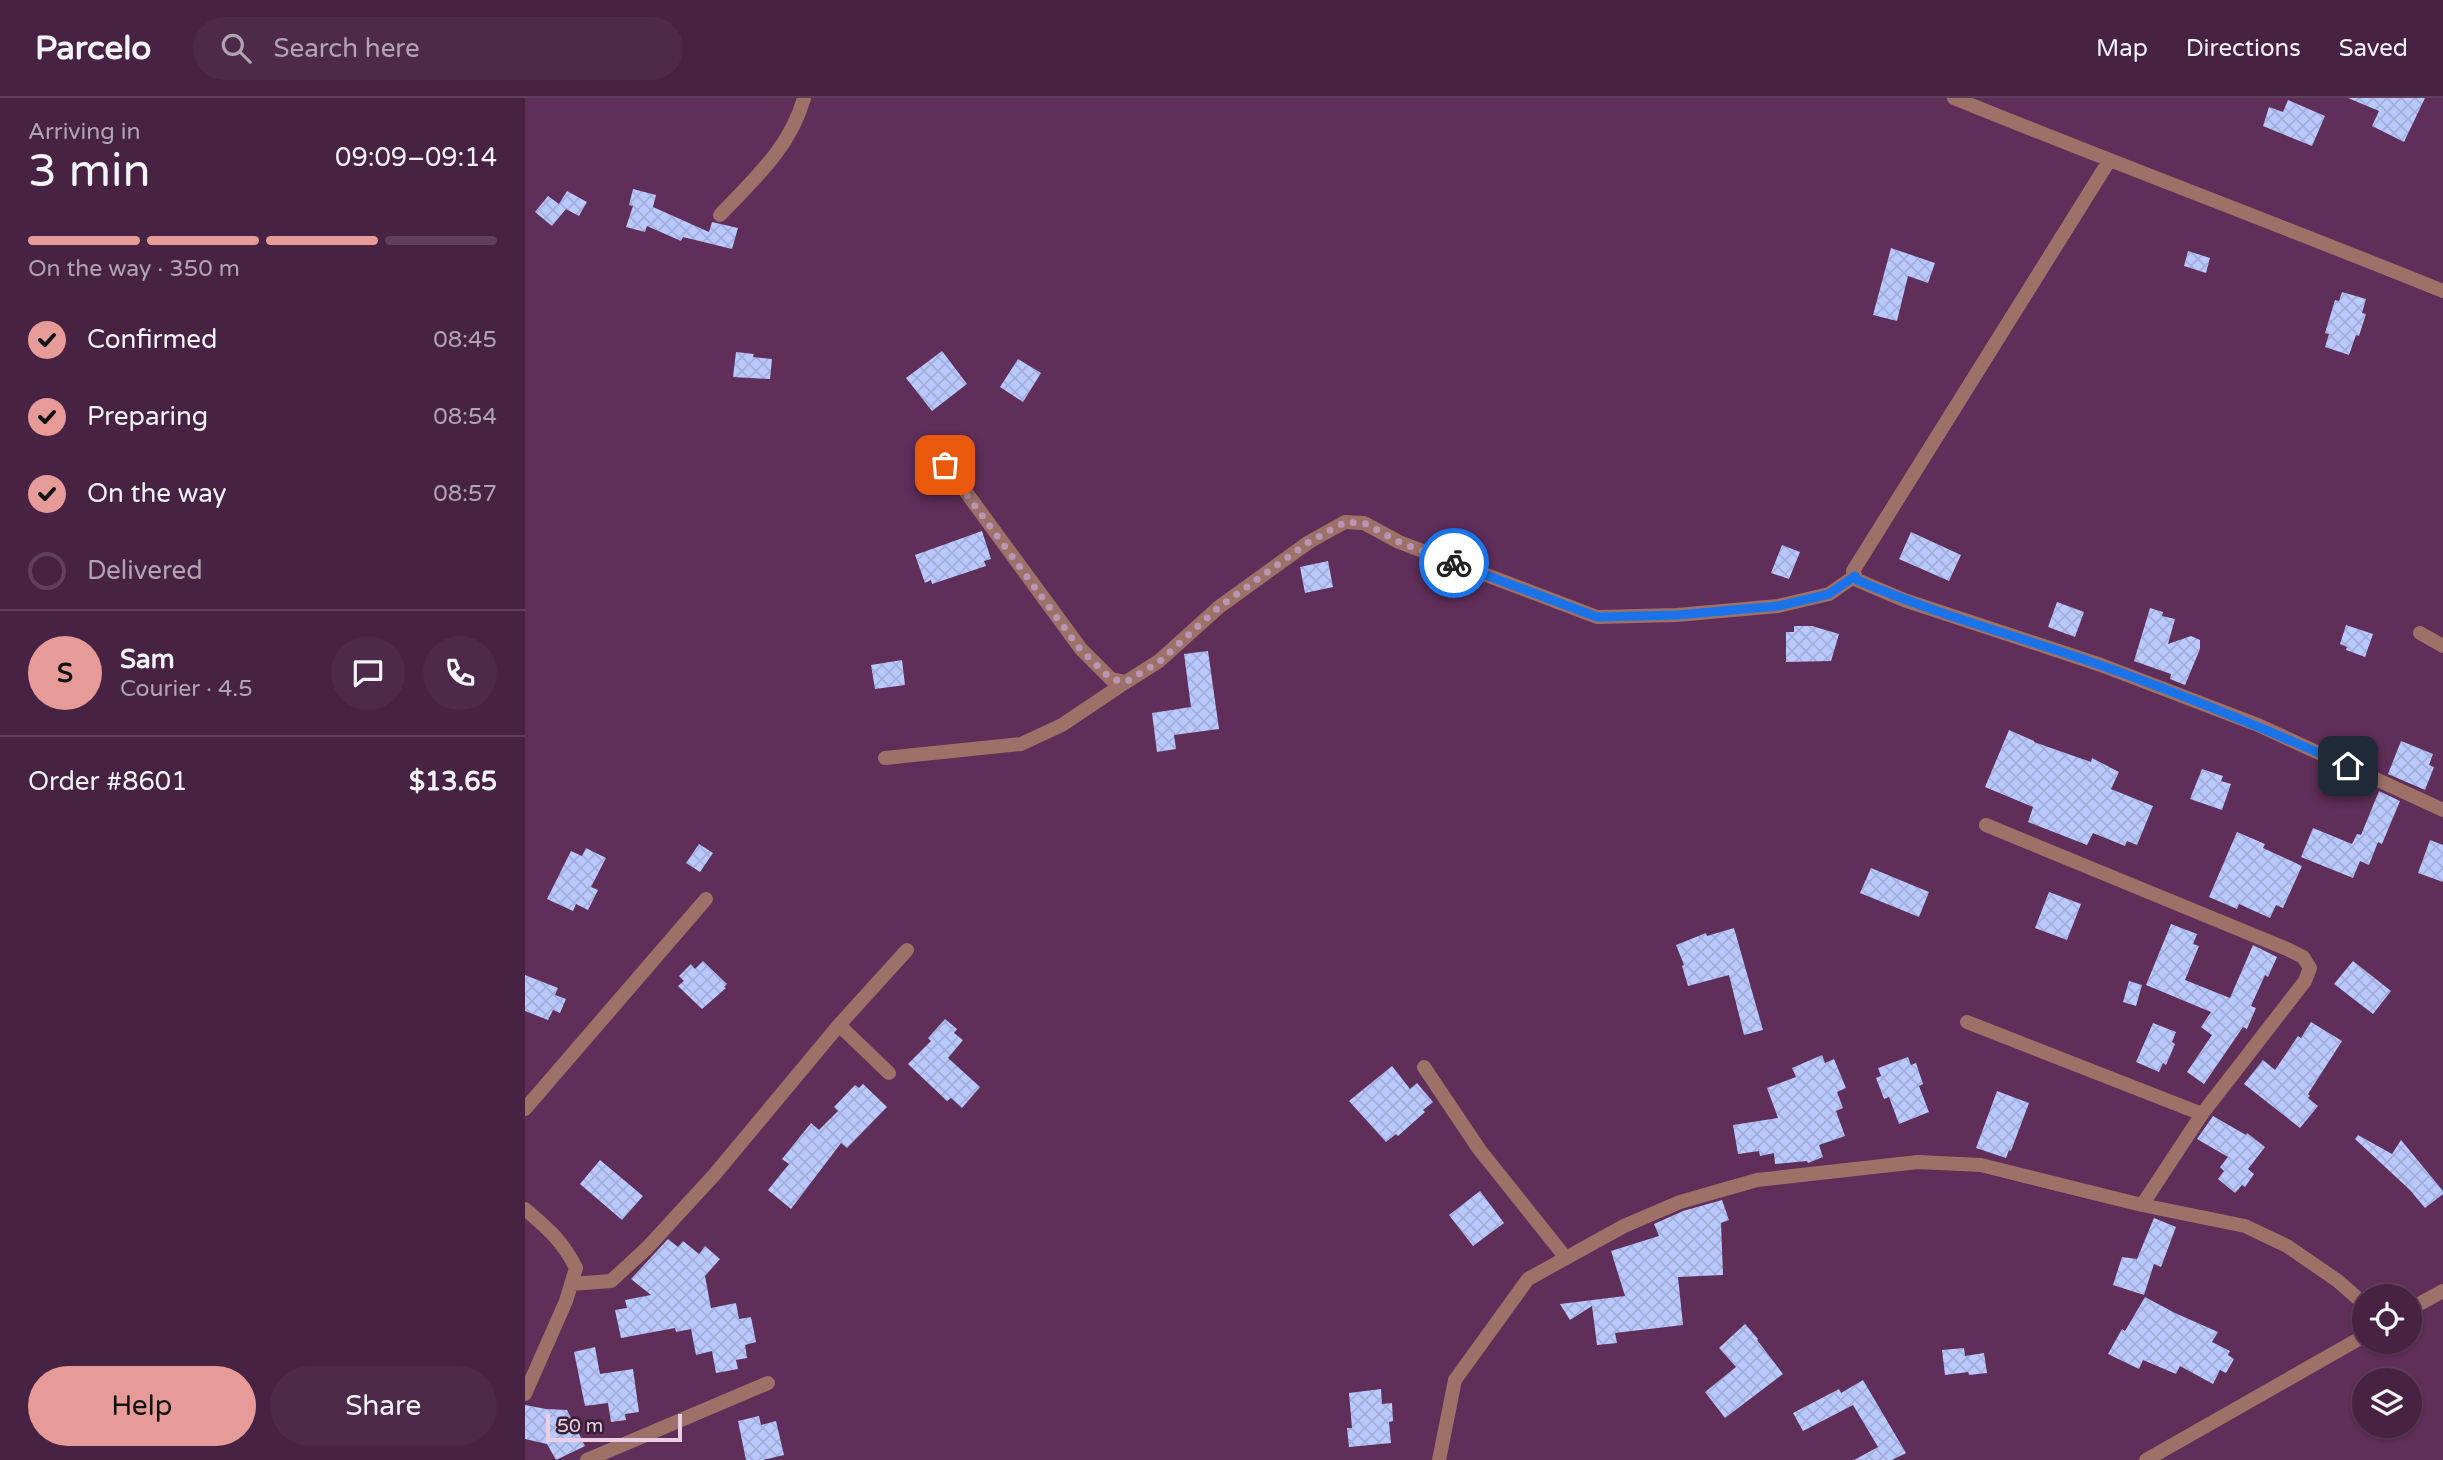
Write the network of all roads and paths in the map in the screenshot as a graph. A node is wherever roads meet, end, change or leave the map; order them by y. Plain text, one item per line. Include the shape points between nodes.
1 (804, 98) edge
2 (1954, 98) edge
3 (2109, 161) junction
4 (720, 215) dead end
5 (2443, 290) edge
6 (930, 443) dead end
7 (1855, 576) junction
8 (2420, 633) dead end
9 (2443, 646) edge
10 (1126, 682) junction
11 (885, 758) dead end
12 (2443, 810) edge
13 (1986, 825) dead end
14 (706, 900) dead end
15 (907, 950) dead end
16 (1967, 1022) dead end
17 (839, 1025) junction
18 (1424, 1068) dead end
19 (890, 1073) dead end
20 (525, 1109) edge
21 (2202, 1114) junction
22 (2142, 1205) junction
23 (525, 1209) edge
24 (1566, 1258) junction
25 (571, 1284) junction
26 (2443, 1292) edge
27 (2352, 1293) edge
28 (2422, 1303) edge
29 (2352, 1343) edge
30 (768, 1383) dead end
31 (525, 1394) edge
32 (587, 1460) edge
33 (1439, 1460) edge
34 (2146, 1460) edge

1 - 4 street via 786,141 770,164
2 - 3 street
3 - 5 street
3 - 7 street via 1853,571
6 - 10 street via 1080,649 1111,679
7 - 10 street via 1829,594 1778,606 1597,617 1399,542 1364,523 1345,522 1309,542 1219,607 1159,662
7 - 12 street via 1904,600 2101,665 2258,725
8 - 9 street
10 - 11 street via 1062,725 1021,744
13 - 21 street via 2304,957 2310,968 2305,981
14 - 20 street
15 - 17 street
16 - 21 street
17 - 19 street
17 - 25 street via 647,1248 611,1281
18 - 24 street via 1479,1149
21 - 22 street
22 - 24 street via 1981,1165 1918,1162 1745,1184 1680,1202
22 - 27 street via 2245,1226 2287,1246
23 - 25 street via 566,1248 576,1268
24 - 33 street via 1528,1279 1455,1380
25 - 31 street
26 - 28 street
29 - 34 street
30 - 32 street

